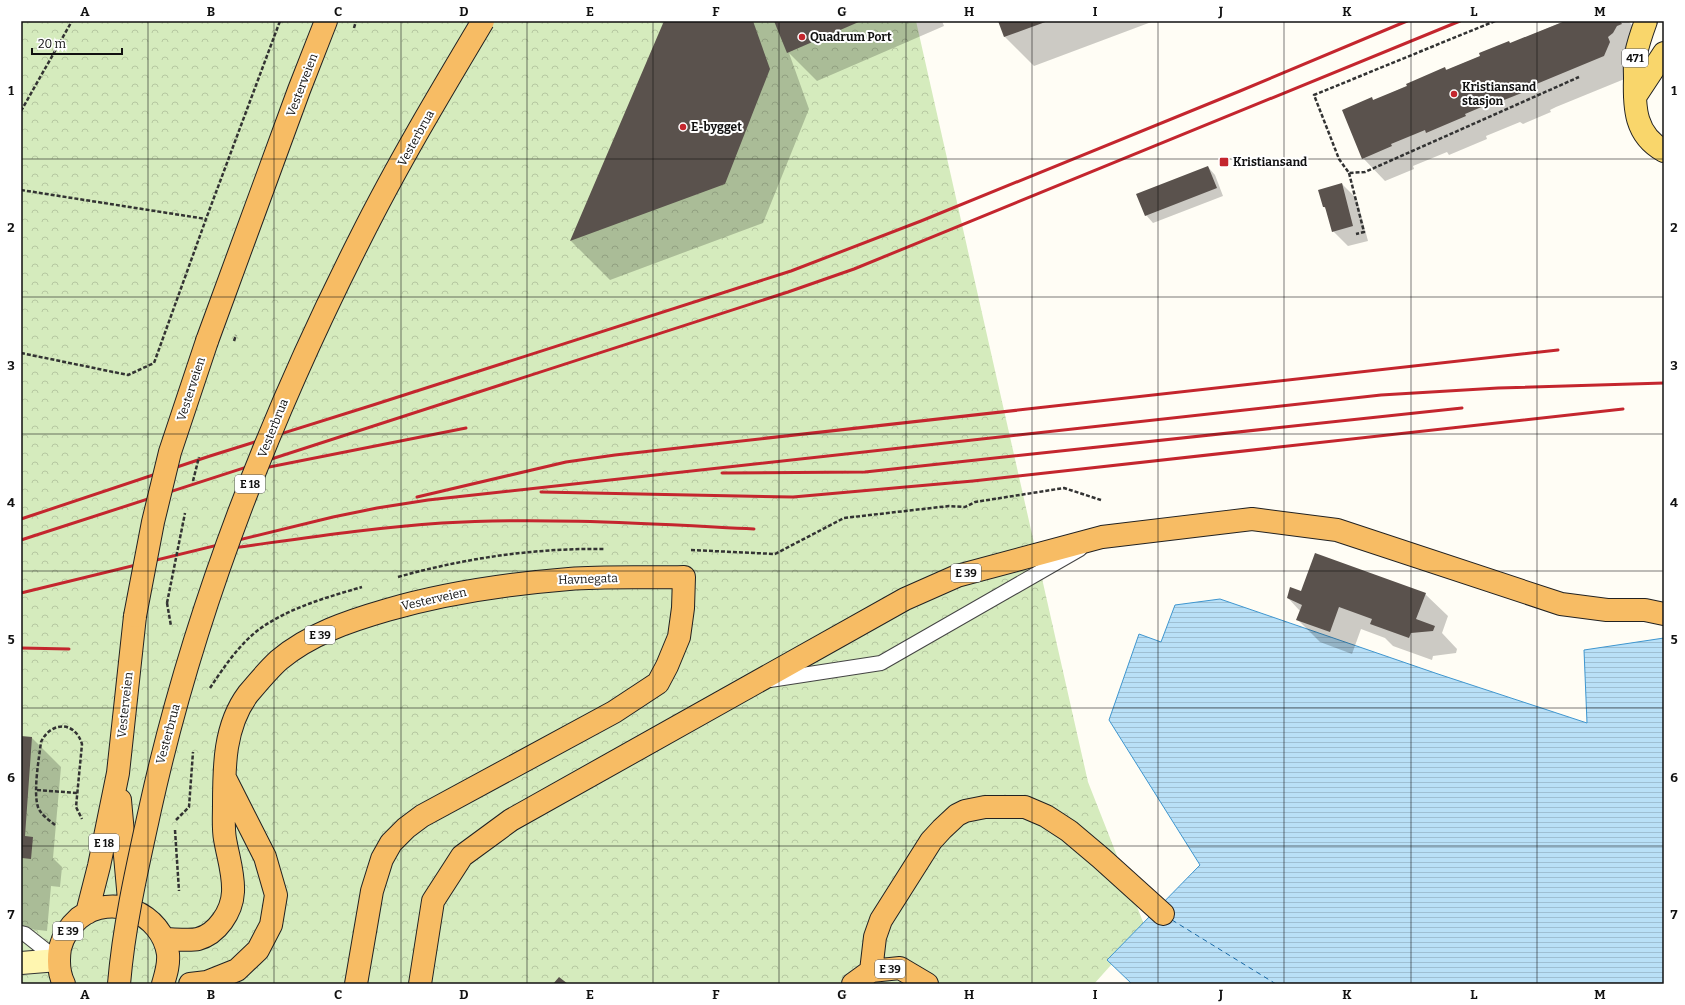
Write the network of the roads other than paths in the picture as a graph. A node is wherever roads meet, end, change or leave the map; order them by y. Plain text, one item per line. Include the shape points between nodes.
1 (326, 21) edge
2 (483, 21) edge
3 (1646, 21) edge
4 (1664, 53) edge
5 (1635, 97) junction
6 (1664, 151) edge
7 (1102, 537) junction
8 (493, 587) joint
9 (1664, 595) edge
10 (1658, 609) edge
11 (758, 682) junction
12 (118, 773) junction
13 (224, 775) junction
14 (130, 909) junction
15 (86, 913) junction
16 (1162, 914) dead end
17 (21, 933) edge
18 (164, 939) junction
19 (58, 960) junction
20 (21, 963) edge
21 (871, 971) junction
22 (64, 984) edge
23 (119, 984) edge
24 (163, 984) edge
25 (190, 984) edge
26 (356, 984) edge
27 (420, 984) edge
28 (853, 984) edge
29 (927, 984) edge

1 - 12 highway, Vesterveien / E 18, bridge via 207,341 170,452 153,522 135,616
2 - 23 highway, Vesterbrua / E 18, bridge via 360,238 286,397 233,526 194,639 164,744 136,873
3 - 5 main road, 471 via 1635,55
4 - 5 main road, 471
5 - 6 main road, 471 via 1636,116 1643,131
7 - 10 highway, E 39 via 1252,519 1337,530 1561,604 1607,610
7 - 11 highway, E 39 via 957,576 905,599
7 - 11 lane via 881,663
8 - 13 highway, Vesterveien / E 39 via 420,601 372,614 305,642 280,660 246,697 229,736
8 - 26 highway, Havnegata / E 39 via 570,579 684,577 679,637 658,682 614,712 422,816 391,843 382,859 372,891
9 - 10 highway, E 39
11 - 27 highway, E 39 via 511,820 462,856 433,901
12 - 14 highway, Vesterveien / E 18
12 - 15 highway, Vesterveien / E 18 via 99,866
13 - 18 highway, Vesterveien / E 39 via 224,837 233,894 228,911 217,929 198,939
13 - 25 highway via 265,857 276,895 271,925 258,950 237,970 207,982
14 - 15 highway, E 39 via 116,906 100,907
14 - 18 highway, E 39 via 156,926
15 - 19 highway, E 39 via 72,925 62,941
16 - 21 highway, E 39 via 1101,858 1069,831 1046,816 1025,807 985,807 957,815 931,841 881,920 875,937
17 - 19 lane
18 - 24 highway, E 39 via 168,955
19 - 20 main road
19 - 22 highway, E 39 via 60,977
21 - 28 highway, E 39
21 - 29 highway, E 39 via 900,968

